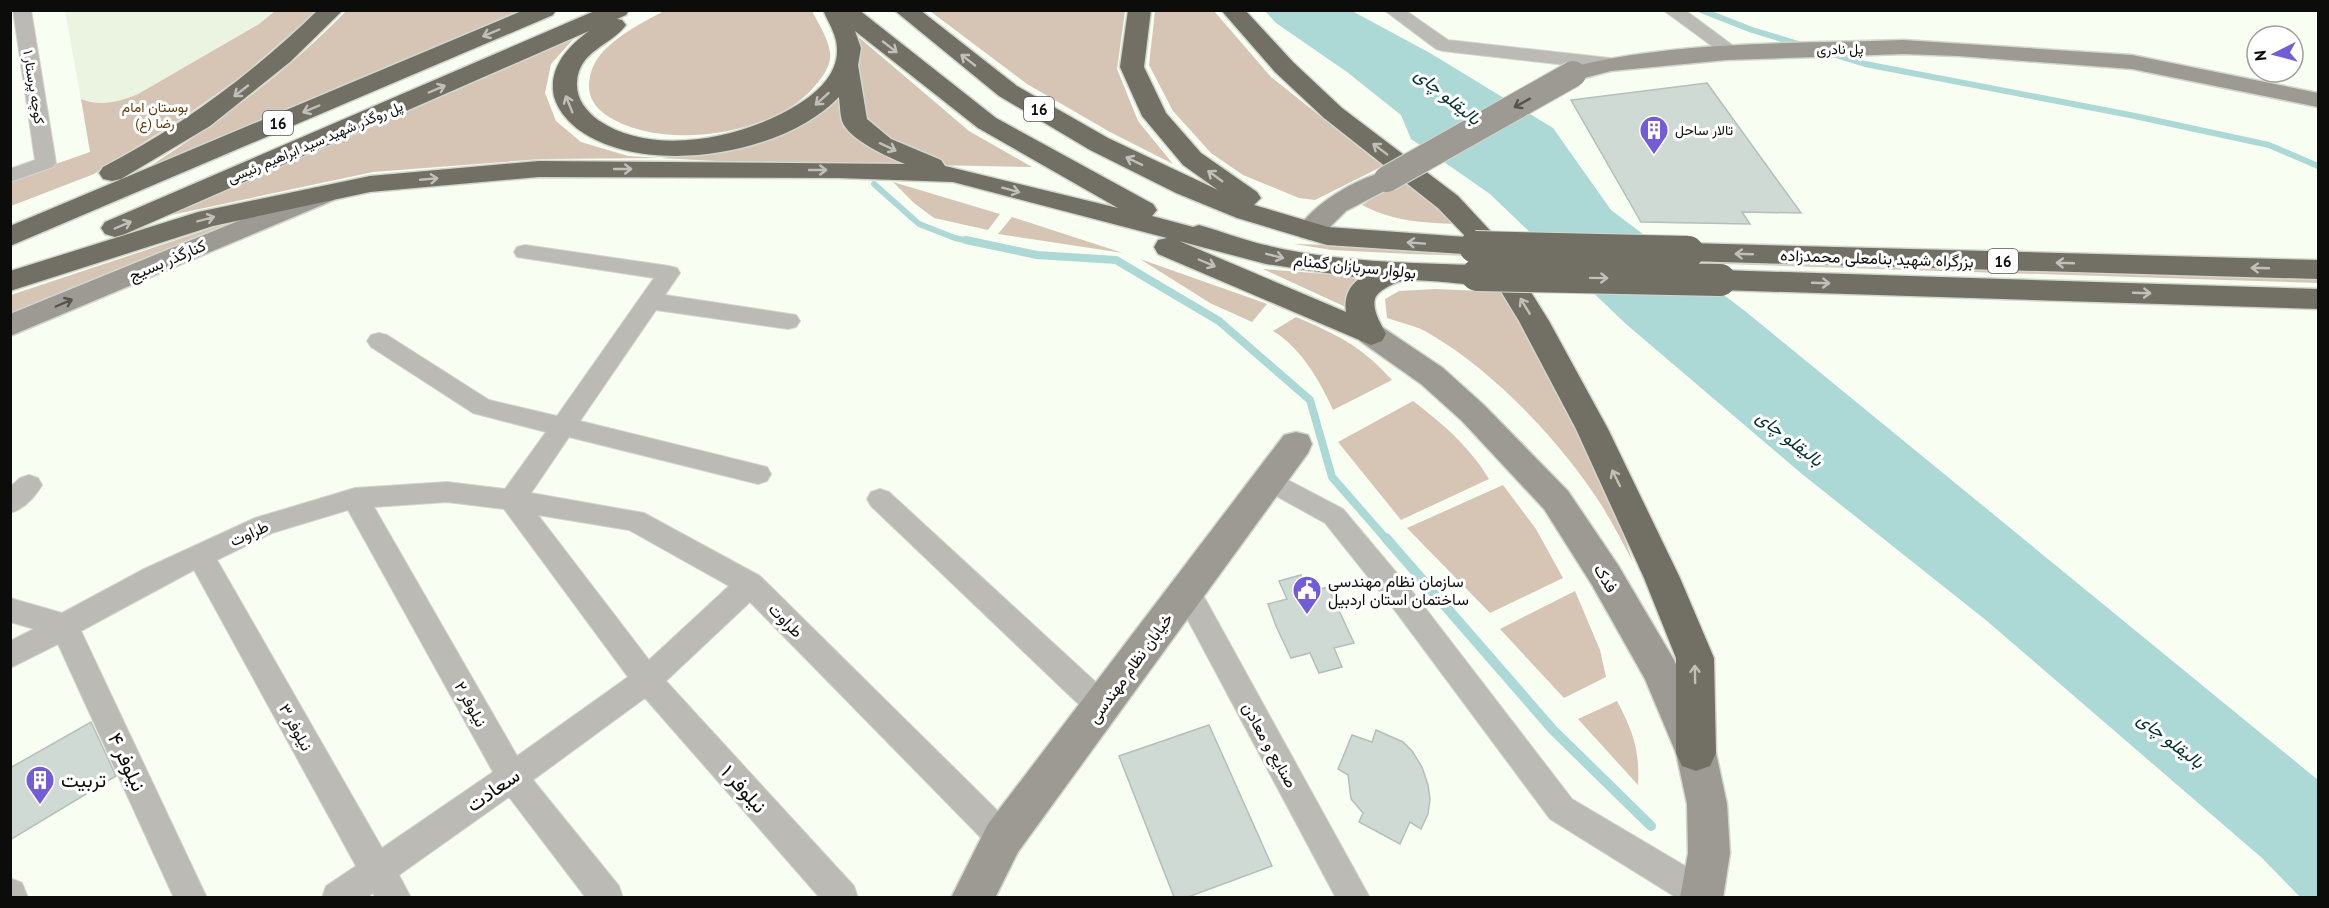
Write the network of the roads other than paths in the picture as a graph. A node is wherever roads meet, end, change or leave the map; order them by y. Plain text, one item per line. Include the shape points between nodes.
1 (21, 10) edge
2 (332, 10) edge
3 (545, 10) edge
4 (618, 10) edge
5 (639, 10) edge
6 (834, 10) edge
7 (844, 10) edge
8 (905, 10) edge
9 (1140, 10) edge
10 (1232, 10) edge
11 (1393, 10) edge
12 (1672, 10) edge
13 (1734, 53) junction
14 (846, 64) junction
15 (1610, 64) junction
16 (2319, 100) edge
17 (953, 174) junction
18 (10, 176) edge
19 (324, 194) junction
20 (1056, 202) junction
21 (10, 219) edge
22 (1280, 222) junction
23 (1310, 231) junction
24 (10, 237) edge
25 (1218, 242) junction
26 (525, 252) dead end
27 (1688, 252) joint
28 (1476, 261) junction
29 (2319, 270) edge
30 (10, 271) edge
31 (1397, 272) junction
32 (1720, 280) joint
33 (10, 281) edge
34 (2319, 299) edge
35 (650, 301) junction
36 (788, 321) dead end
37 (10, 326) edge
38 (1371, 334) junction
39 (379, 341) dead end
40 (562, 426) junction
41 (1296, 444) dead end
42 (758, 474) dead end
43 (1269, 480) junction
44 (20, 482) edge
45 (355, 498) junction
46 (880, 499) dead end
47 (512, 500) junction
48 (10, 503) edge
49 (200, 555) junction
50 (750, 584) junction
51 (1187, 592) junction
52 (10, 610) edge
53 (64, 626) junction
54 (10, 656) edge
55 (647, 680) junction
56 (1102, 706) junction
57 (1696, 753) junction
58 (512, 777) junction
59 (1003, 838) junction
60 (376, 871) junction
61 (1701, 896) edge
62 (191, 897) edge
63 (338, 897) edge
64 (395, 897) edge
65 (607, 897) edge
66 (842, 897) edge
67 (972, 897) edge
68 (1354, 897) edge

1 - 18 street, کوچه پرستار ۱ via 46,163
2 -> 21 highway via 299,44 194,127 133,162
3 -> 24 highway, پل روگذر شهید سید ابراهیم رئیسی / 16
30 -> 4 highway, پل روگذر شهید سید ابراهیم رئیسی
14 -> 5 highway via 843,76 822,101 785,124 739,140 688,148 640,145 600,134 582,121 573,114 564,90 570,64 592,39
6 - 14 highway via 850,51
7 -> 25 highway, بولوار سربازان گمنام / 16 via 987,123 1149,213
22 -> 8 highway, بولوار سربازان گمنام / 16 via 1186,187 1099,144 1008,91
22 -> 9 highway via 1192,159 1155,116 1132,67
57 -> 10 highway via 1695,658 1592,429 1484,238 1448,202 1333,113
11 - 15 street via 1443,45
12 - 13 street
13 - 15 street, پل نادری
13 - 16 street, پل نادری via 1958,49 2132,62
14 -> 17 highway via 855,122 882,145
15 -> 23 street, پل نادری, bridge via 1573,74 1336,205
19 -> 17 highway via 370,184 539,169
17 -> 20 highway
33 -> 19 highway via 208,218
37 -> 19 street, کنارگذر بسیج
20 - 25 highway
20 -> 38 highway
22 - 23 highway, بولوار سربازان گمنام / 16
28 -> 23 highway, بولوار سربازان گمنام / 16
25 -> 31 highway, بولوار سربازان گمنام / 16 via 1308,265
26 - 35 street via 669,273
27 - 28 highway, بولوار سربازان گمنام / 16, bridge
29 -> 27 highway, بزرگراه شهید بنامعلی محمدزاده / 16
28 - 31 highway, بولوار سربازان گمنام / 16
28 -> 32 highway, بولوار سربازان گمنام / 16, bridge
31 - 38 highway via 1363,290 1358,303 1360,314
32 -> 34 highway, بزرگراه شهید بنامعلی محمدزاده / 16
35 - 36 street
35 - 40 street
38 - 57 street, فدک via 1432,376 1473,412 1556,500 1661,672
39 - 40 street via 482,407
40 - 42 street
40 - 47 street
41 - 43 street, خیابان نظام مهندسی
43 - 51 street, خیابان نظام مهندسی
43 - 61 street via 1334,516 1406,604 1561,809
44 - 48 street
45 - 47 street, طراوت via 447,492
45 - 49 street, طراوت via 264,525
45 - 58 street, نیلوفر ۲
46 - 56 street
47 - 50 street, طراوت via 635,520
47 - 55 street
49 - 53 street, طراوت
49 - 60 street, نیلوفر ۳
50 - 55 street, سعادت
50 - 59 street, طراوت
51 - 56 street, خیابان نظام مهندسی
51 - 68 street, صنایع و معادن
52 - 53 street
53 - 54 street, طراوت
53 - 62 street, نیلوفر ۴
55 - 58 street, سعادت
55 - 66 street, نیلوفر ۱
56 - 59 street, خیابان نظام مهندسی
57 - 61 street, فدک via 1707,804 1709,853
58 - 60 street, سعادت
58 - 65 street, نیلوفر ۲
59 - 67 street, خیابان نظام مهندسی
60 - 63 street, سعادت
60 - 64 street, نیلوفر ۳

